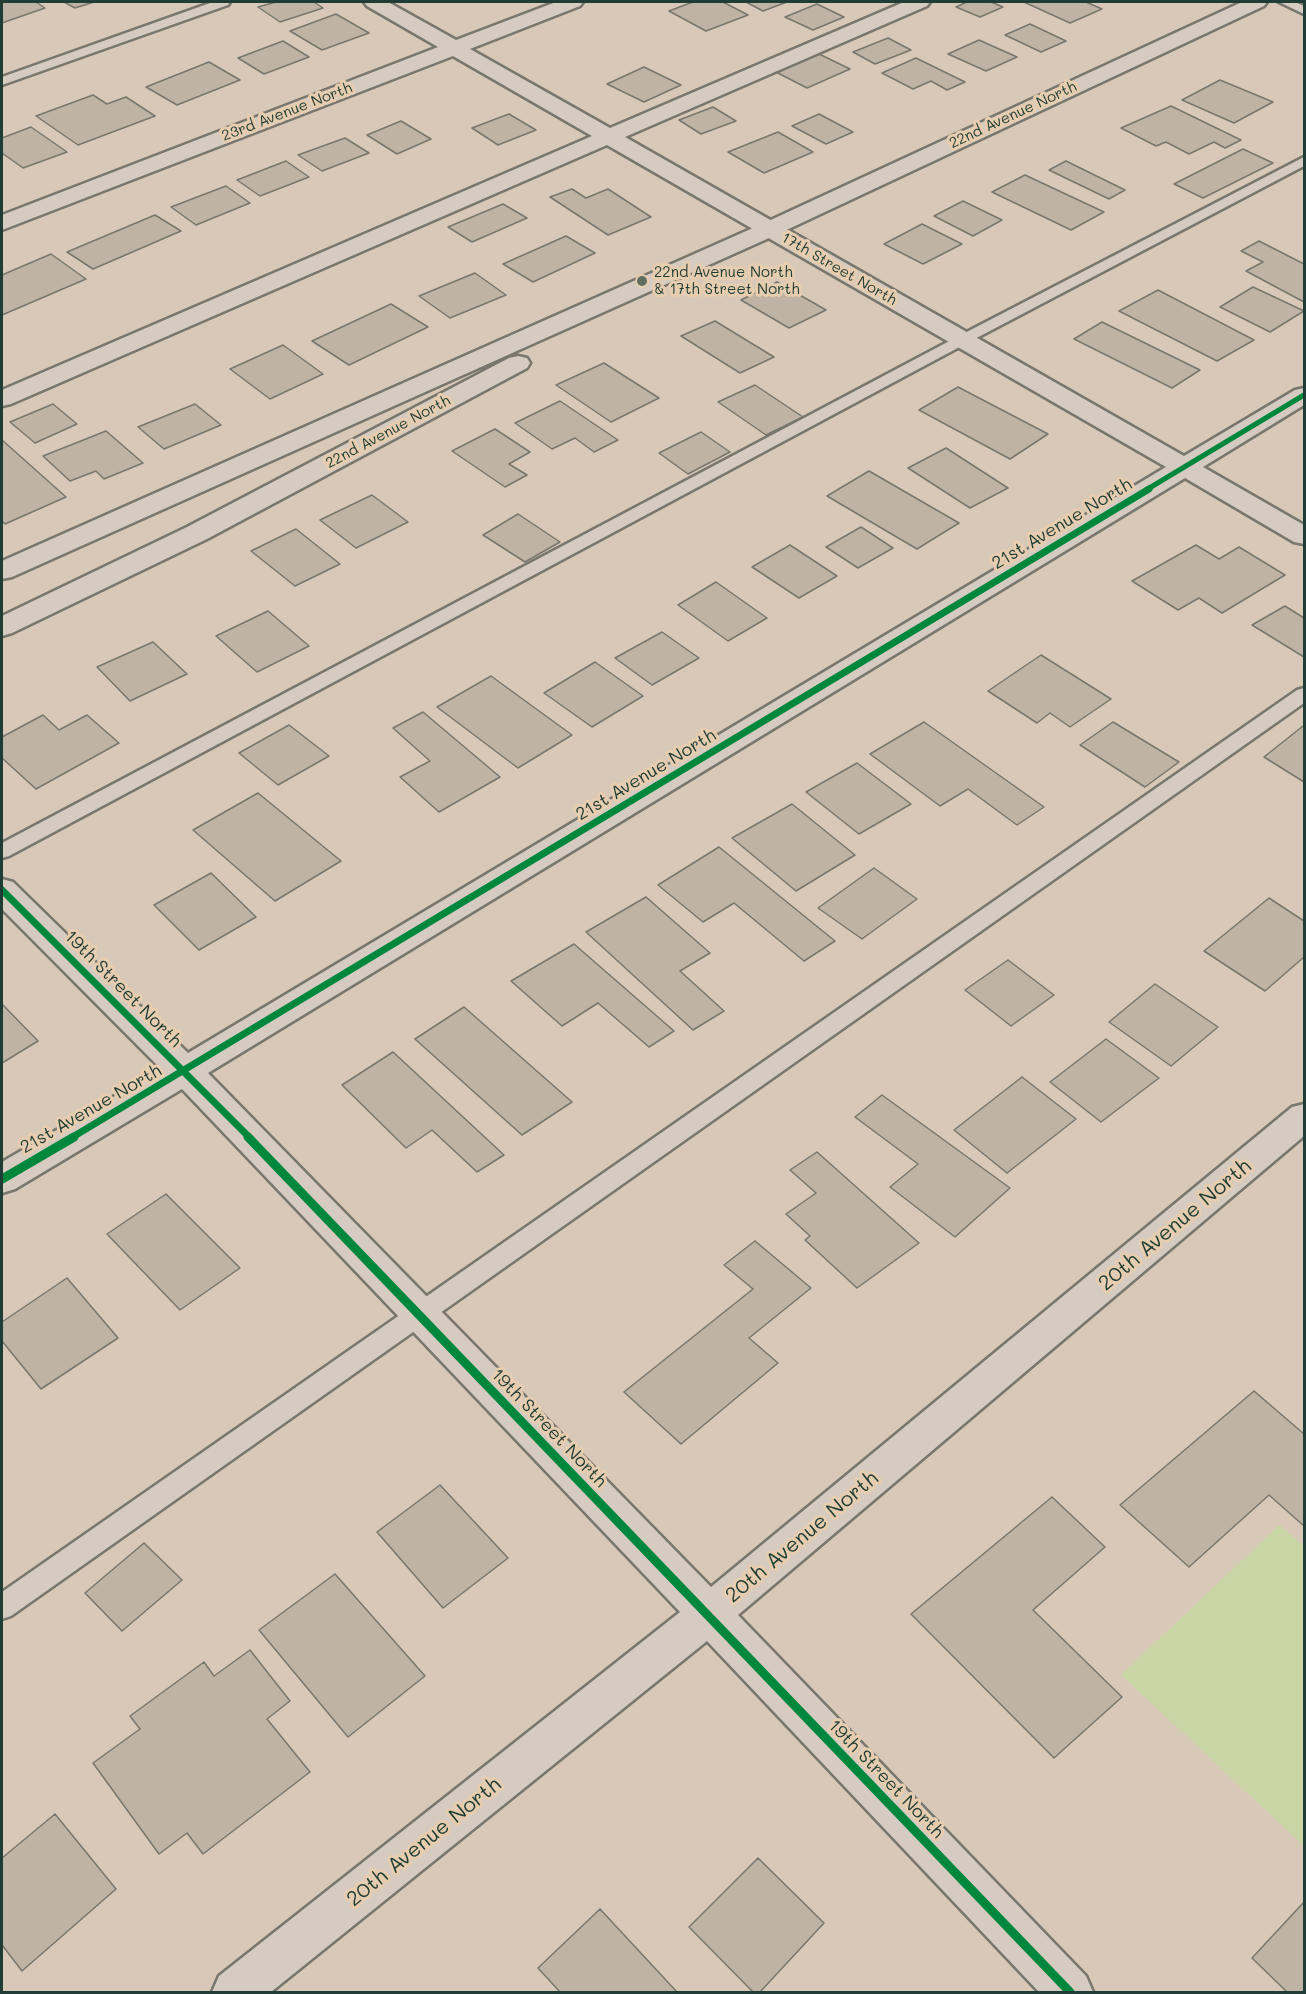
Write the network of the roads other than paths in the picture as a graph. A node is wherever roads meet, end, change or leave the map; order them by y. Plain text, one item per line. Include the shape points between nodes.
1 (224, 2) edge
2 (374, 2) edge
3 (573, 2) edge
4 (920, 2) edge
5 (1257, 2) edge
6 (1285, 2) edge
7 (1305, 9) edge
8 (455, 47) junction
9 (2, 81) edge
10 (610, 137) junction
11 (1305, 161) edge
12 (2, 222) edge
13 (770, 229) junction
14 (962, 340) junction
15 (1305, 395) edge
16 (2, 399) edge
17 (1183, 468) junction
18 (1305, 536) edge
19 (2, 571) edge
20 (2, 627) edge
21 (1305, 694) edge
22 (2, 851) edge
23 (2, 890) edge
24 (184, 1071) junction
25 (1305, 1116) edge
26 (2, 1179) edge
27 (418, 1314) junction
28 (2, 1606) edge
29 (709, 1614) junction
30 (236, 1992) edge
31 (1070, 1992) edge

1 - 9 lane
2 - 8 street, 17th Street North
3 - 8 street, 23rd Avenue North
4 - 10 street
5 - 13 street, 22nd Avenue North
6 - 7 lane
8 - 10 street, 17th Street North
8 - 12 street, 23rd Avenue North
10 - 13 street, 17th Street North
10 - 16 street
11 - 14 lane
13 - 14 street, 17th Street North
13 - 19 street, 22nd Avenue North
13 - 20 street, 22nd Avenue North via 208,528
14 - 17 street, 17th Street North
14 - 22 lane
15 - 17 street, 21st Avenue North
17 - 18 street, 17th Street North
17 - 24 street, 21st Avenue North
21 - 27 lane
23 - 24 street, 19th Street North
24 - 26 street, 21st Avenue North
24 - 27 street, 19th Street North
25 - 29 street, 20th Avenue North
27 - 28 lane
27 - 29 street, 19th Street North
29 - 30 street, 20th Avenue North
29 - 31 street, 19th Street North

